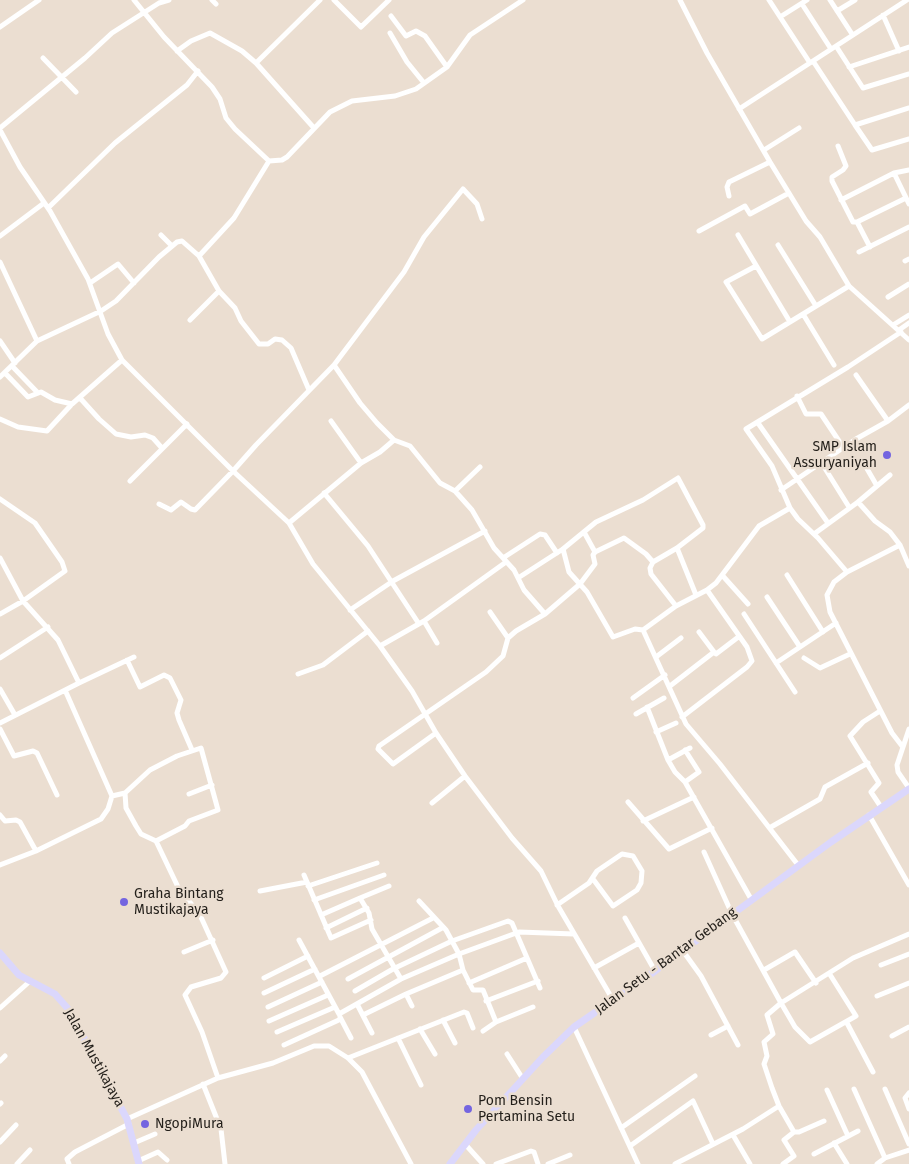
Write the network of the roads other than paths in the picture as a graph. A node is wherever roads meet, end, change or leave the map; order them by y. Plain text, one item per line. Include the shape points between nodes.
1 (39, 0) edge
2 (134, 0) edge
3 (169, 0) edge
4 (320, 0) edge
5 (334, 0) edge
6 (389, 0) edge
7 (523, 0) edge
8 (680, 0) edge
9 (769, 0) edge
10 (807, 0) edge
11 (830, 0) edge
12 (855, 0) edge
13 (907, 0) edge
14 (802, 4) junction
15 (909, 7) edge
16 (838, 11) junction
17 (144, 14) junction
18 (883, 15) junction
19 (391, 16) dead end
20 (780, 17) junction
21 (0, 27) edge
22 (390, 32) dead end
23 (852, 34) junction
24 (836, 46) junction
25 (909, 47) edge
26 (830, 49) junction
27 (178, 51) junction
28 (899, 51) junction
29 (42, 58) dead end
30 (811, 62) junction
31 (256, 63) junction
32 (447, 67) junction
33 (849, 67) junction
34 (198, 71) junction
35 (909, 74) edge
36 (62, 78) junction
37 (424, 83) junction
38 (76, 92) dead end
39 (739, 108) junction
40 (909, 108) edge
41 (855, 125) junction
42 (314, 128) junction
43 (799, 128) dead end
44 (0, 129) edge
45 (909, 139) edge
46 (838, 146) dead end
47 (764, 150) junction
48 (269, 161) junction
49 (770, 162) junction
50 (909, 170) edge
51 (894, 173) junction
52 (789, 193) junction
53 (729, 196) dead end
54 (841, 200) junction
55 (908, 201) edge
56 (46, 205) junction
57 (482, 219) dead end
58 (857, 222) junction
59 (909, 227) edge
60 (700, 230) dead end
61 (161, 235) dead end
62 (738, 235) dead end
63 (0, 236) edge
64 (778, 245) dead end
65 (172, 246) junction
66 (870, 247) junction
67 (859, 252) dead end
68 (199, 256) junction
69 (0, 262) edge
70 (756, 266) junction
71 (90, 283) junction
72 (134, 283) junction
73 (909, 284) edge
74 (849, 286) junction
75 (218, 291) junction
76 (888, 297) dead end
77 (816, 306) junction
78 (101, 311) junction
79 (803, 314) junction
80 (909, 316) edge
81 (190, 320) dead end
82 (790, 322) junction
83 (909, 323) edge
84 (893, 325) junction
85 (900, 330) junction
86 (909, 340) edge
87 (0, 341) edge
88 (37, 341) junction
89 (122, 360) junction
90 (13, 364) junction
91 (334, 365) junction
92 (834, 365) dead end
93 (5, 373) junction
94 (856, 375) dead end
95 (0, 377) edge
96 (308, 390) junction
97 (38, 393) junction
98 (797, 396) junction
99 (80, 398) junction
100 (72, 404) junction
101 (909, 405) edge
102 (0, 419) edge
103 (331, 421) dead end
104 (888, 421) junction
105 (758, 423) junction
106 (187, 424) junction
107 (394, 440) junction
108 (161, 447) junction
109 (843, 447) junction
110 (821, 462) junction
111 (362, 463) junction
112 (480, 467) dead end
113 (866, 467) dead end
114 (233, 471) junction
115 (890, 475) dead end
116 (798, 478) junction
117 (130, 481) dead end
118 (877, 486) junction
119 (781, 490) junction
120 (455, 491) junction
121 (324, 493) junction
122 (0, 499) edge
123 (858, 502) junction
124 (159, 504) dead end
125 (849, 507) junction
126 (790, 508) junction
127 (828, 523) junction
128 (289, 524) junction
129 (485, 531) junction
130 (584, 532) junction
131 (814, 534) junction
132 (900, 545) junction
133 (676, 548) junction
134 (564, 549) junction
135 (557, 552) junction
136 (595, 552) junction
137 (0, 558) edge
138 (505, 560) junction
139 (653, 562) junction
140 (909, 566) edge
141 (847, 572) junction
142 (722, 575) junction
143 (787, 575) dead end
144 (518, 578) junction
145 (393, 581) junction
146 (580, 584) junction
147 (707, 590) junction
148 (696, 595) junction
149 (767, 597) dead end
150 (23, 601) junction
151 (748, 604) dead end
152 (676, 606) junction
153 (350, 610) junction
154 (490, 612) dead end
155 (0, 614) edge
156 (545, 614) junction
157 (744, 614) dead end
158 (422, 623) junction
159 (836, 623) junction
160 (48, 627) junction
161 (643, 630) junction
162 (368, 631) junction
163 (699, 632) dead end
164 (823, 632) junction
165 (508, 638) junction
166 (681, 638) dead end
167 (737, 638) dead end
168 (437, 643) dead end
169 (380, 646) junction
170 (800, 647) junction
171 (714, 652) junction
172 (850, 654) junction
173 (134, 657) dead end
174 (656, 657) junction
175 (0, 658) edge
176 (804, 658) dead end
177 (127, 660) junction
178 (776, 663) junction
179 (298, 674) dead end
180 (665, 675) junction
181 (79, 683) junction
182 (670, 686) junction
183 (0, 689) edge
184 (65, 690) junction
185 (795, 692) dead end
186 (633, 698) dead end
187 (664, 698) dead end
188 (647, 707) junction
189 (880, 711) junction
190 (424, 714) junction
191 (636, 714) dead end
192 (15, 715) junction
193 (682, 717) junction
194 (0, 723) edge
195 (676, 723) dead end
196 (0, 729) edge
197 (909, 729) edge
198 (656, 732) junction
199 (436, 734) junction
200 (902, 746) junction
201 (192, 750) junction
202 (668, 760) junction
203 (868, 763) junction
204 (466, 776) junction
205 (686, 782) junction
206 (212, 785) junction
207 (909, 788) edge
208 (125, 793) junction
209 (189, 794) dead end
210 (56, 795) dead end
211 (112, 796) junction
212 (694, 797) junction
213 (628, 802) dead end
214 (432, 803) dead end
215 (881, 807) junction
216 (0, 815) edge
217 (869, 815) junction
218 (643, 821) junction
219 (771, 827) junction
220 (712, 828) junction
221 (156, 841) junction
222 (36, 851) junction
223 (704, 852) dead end
224 (377, 863) dead end
225 (0, 865) edge
226 (798, 865) junction
227 (384, 875) dead end
228 (304, 876) dead end
229 (593, 880) junction
230 (308, 884) junction
231 (909, 885) edge
232 (390, 886) dead end
233 (260, 891) dead end
234 (360, 898) junction
235 (751, 899) junction
236 (314, 900) junction
237 (419, 901) dead end
238 (557, 905) junction
239 (367, 908) junction
240 (732, 914) junction
241 (321, 915) junction
242 (433, 918) junction
243 (625, 918) dead end
244 (371, 920) junction
245 (326, 928) junction
246 (442, 928) junction
247 (517, 933) junction
248 (574, 934) junction
249 (909, 934) edge
250 (213, 940) junction
251 (299, 940) dead end
252 (452, 941) junction
253 (639, 943) junction
254 (380, 944) junction
255 (683, 950) junction
256 (184, 952) dead end
257 (0, 953) edge
258 (459, 954) junction
259 (909, 954) edge
260 (308, 956) junction
261 (387, 957) junction
262 (528, 958) junction
263 (881, 965) dead end
264 (594, 968) junction
265 (315, 969) junction
266 (393, 969) junction
267 (463, 970) junction
268 (764, 970) junction
269 (655, 971) junction
270 (829, 973) junction
271 (320, 976) junction
272 (264, 978) dead end
273 (348, 979) dead end
274 (401, 979) junction
275 (538, 981) junction
276 (29, 982) junction
277 (322, 982) junction
278 (469, 982) junction
279 (816, 983) junction
280 (909, 983) edge
281 (540, 988) dead end
282 (355, 991) dead end
283 (264, 993) dead end
284 (328, 994) junction
285 (406, 994) junction
286 (877, 996) dead end
287 (613, 1000) junction
288 (486, 1001) junction
289 (781, 1003) junction
290 (357, 1004) junction
291 (412, 1006) dead end
292 (268, 1007) dead end
293 (335, 1007) junction
294 (533, 1007) dead end
295 (0, 1008) edge
296 (363, 1015) junction
297 (340, 1016) junction
298 (443, 1020) junction
299 (269, 1021) dead end
300 (496, 1022) junction
301 (847, 1023) junction
302 (728, 1026) junction
303 (574, 1027) junction
304 (909, 1027) edge
305 (473, 1028) dead end
306 (420, 1029) junction
307 (483, 1031) dead end
308 (277, 1032) dead end
309 (372, 1034) dead end
310 (711, 1035) dead end
311 (892, 1036) dead end
312 (351, 1038) dead end
313 (398, 1038) junction
314 (455, 1043) dead end
315 (284, 1045) dead end
316 (738, 1045) dead end
317 (434, 1054) dead end
318 (507, 1054) dead end
319 (5, 1056) dead end
320 (348, 1058) junction
321 (0, 1061) edge
322 (873, 1072) dead end
323 (695, 1076) dead end
324 (218, 1078) junction
325 (523, 1079) junction
326 (203, 1084) junction
327 (421, 1085) dead end
328 (854, 1088) dead end
329 (885, 1089) dead end
330 (827, 1090) dead end
331 (909, 1093) edge
332 (779, 1106) junction
333 (909, 1109) edge
334 (824, 1121) dead end
335 (128, 1122) junction
336 (16, 1125) dead end
337 (621, 1128) junction
338 (794, 1132) junction
339 (858, 1132) dead end
340 (155, 1134) dead end
341 (732, 1135) junction
342 (848, 1136) junction
343 (0, 1142) edge
344 (134, 1143) junction
345 (834, 1143) junction
346 (465, 1144) junction
347 (713, 1144) junction
348 (909, 1144) edge
349 (630, 1146) junction
350 (30, 1150) dead end
351 (909, 1150) edge
352 (814, 1154) dead end
353 (570, 1155) dead end
354 (514, 1157) junction
355 (886, 1158) junction
356 (167, 1160) dead end
357 (139, 1162) edge
358 (17, 1164) edge
359 (68, 1164) edge
360 (225, 1164) edge
361 (410, 1164) edge
362 (450, 1164) edge
363 (483, 1164) edge
364 (496, 1164) edge
365 (516, 1164) edge
366 (538, 1164) edge
367 (548, 1164) edge
368 (638, 1164) edge
369 (675, 1164) edge
370 (750, 1164) edge
371 (783, 1164) edge
372 (846, 1164) edge
373 (878, 1164) edge

1 - 21 street
2 - 17 street
3 - 17 street
4 - 31 street
5 - 6 street via 362,27
7 - 32 street via 470,34
8 - 39 street
9 - 20 street
10 - 14 street
11 - 16 street
12 - 16 street
13 - 15 street
13 - 18 street
14 - 20 street
14 - 26 street
16 - 23 street
17 - 27 street
17 - 36 street via 98,43
18 - 23 street
18 - 28 street
19 - 32 street via 406,36 416,31 425,36
20 - 30 street
22 - 37 street
23 - 24 street
24 - 26 street
24 - 33 street
25 - 28 street
26 - 30 street
27 - 31 street via 210,33
27 - 34 street
28 - 33 street
29 - 36 street
30 - 39 street
30 - 41 street
31 - 42 street
32 - 37 street
33 - 35 street via 863,88
34 - 48 street via 220,99 226,118
34 - 56 street via 181,90
36 - 38 street
36 - 44 street
37 - 42 street via 395,96 352,101 330,112
39 - 47 street
40 - 41 street
41 - 45 street via 872,150
42 - 48 street via 284,159
43 - 47 street
44 - 56 street via 20,167
46 - 54 street via 846,166 832,177 832,181
47 - 49 street
48 - 68 street via 234,218
49 - 52 street
49 - 53 street via 729,182
50 - 51 street
51 - 54 street
51 - 55 street
52 - 60 street via 750,214 745,206
52 - 74 street
54 - 58 street via 850,218
55 - 58 street
56 - 63 street
56 - 71 street
57 - 91 street via 477,204 463,189 424,237 404,272
58 - 66 street
59 - 66 street
61 - 65 street
62 - 70 street
64 - 77 street
65 - 68 street via 182,241
65 - 72 street
66 - 67 street
68 - 75 street
69 - 88 street
70 - 82 street
70 - 82 street via 726,282 760,338 765,339
71 - 72 street via 118,264
71 - 78 street
72 - 78 street
73 - 76 street
74 - 77 street
74 - 84 street
75 - 81 street
75 - 96 street via 235,308 240,321 259,344 268,344 275,339 282,340 290,348
77 - 79 street
78 - 88 street
78 - 89 street via 108,334
79 - 82 street
79 - 92 street
80 - 84 street
83 - 85 street
84 - 85 street
85 - 86 street
85 - 98 street via 848,367
87 - 90 street
88 - 90 street
89 - 99 street
89 - 106 street
90 - 93 street
90 - 97 street
91 - 96 street
91 - 107 street via 360,403
93 - 95 street
93 - 97 street via 25,395 31,397
94 - 104 street
96 - 114 street
97 - 100 street
98 - 105 street
98 - 109 street via 806,414 821,414
99 - 100 street
99 - 108 street via 116,434 145,435
100 - 102 street via 44,432 18,427
101 - 104 street
103 - 111 street
104 - 109 street
105 - 116 street
105 - 119 street via 746,428 772,466
106 - 108 street
106 - 114 street
107 - 111 street
107 - 120 street via 410,446 440,483
108 - 117 street
109 - 110 street
110 - 116 street
110 - 125 street
111 - 121 street
112 - 120 street
113 - 118 street
114 - 124 street via 195,510 181,502 171,510
114 - 128 street
115 - 118 street
116 - 119 street
116 - 127 street
118 - 123 street
119 - 126 street
120 - 129 street
121 - 128 street
121 - 145 street
122 - 150 street via 31,518 62,562 64,571
123 - 125 street
123 - 132 street
125 - 127 street
126 - 131 street
126 - 142 street via 760,526
127 - 131 street
128 - 153 street via 313,564
129 - 138 street
129 - 145 street
130 - 133 street via 596,522 643,500 678,478 703,528
130 - 134 street
130 - 136 street
131 - 141 street
132 - 140 street
132 - 141 street
133 - 139 street
133 - 148 street
134 - 135 street
134 - 146 street via 569,572
135 - 138 street via 545,535 540,534
135 - 144 street
136 - 139 street via 624,538
136 - 146 street via 595,564
137 - 150 street
138 - 144 street
138 - 158 street
139 - 152 street via 651,574
141 - 159 street via 834,582 827,595 827,604
142 - 147 street
142 - 151 street
143 - 164 street
144 - 156 street
145 - 153 street
145 - 158 street
146 - 156 street
146 - 161 street via 613,637 635,629
147 - 148 street
147 - 193 street via 747,647 752,661
148 - 152 street
149 - 170 street
150 - 155 street
150 - 160 street
152 - 161 street
153 - 162 street
154 - 165 street
156 - 165 street
157 - 178 street
158 - 168 street
158 - 169 street
159 - 164 street
159 - 172 street
160 - 175 street
160 - 181 street
161 - 174 street
162 - 169 street
162 - 179 street via 323,666
163 - 171 street
164 - 170 street
165 - 190 street via 503,656 486,672
166 - 174 street
167 - 171 street via 716,654
169 - 190 street
170 - 178 street
171 - 182 street
172 - 176 street via 820,668
172 - 189 street
173 - 177 street
174 - 180 street
177 - 181 street
177 - 201 street via 140,687 164,675 169,676 181,700 179,720
178 - 185 street
180 - 182 street
180 - 186 street
181 - 184 street
182 - 193 street
183 - 192 street
184 - 192 street
184 - 211 street
187 - 188 street
188 - 191 street
188 - 198 street
189 - 200 street
189 - 203 street via 850,736
190 - 199 street
190 - 199 street via 379,746 379,752 393,764
192 - 194 street
193 - 219 street
195 - 198 street
196 - 210 street via 14,756 33,751 37,753
197 - 200 street
198 - 202 street
199 - 204 street
200 - 207 street via 898,772
201 - 206 street via 201,748
201 - 208 street via 150,770
202 - 205 street
202 - 205 street via 688,749 699,772
203 - 215 street via 879,782 872,793
203 - 219 street via 824,787 820,799
204 - 214 street
204 - 238 street via 541,871
205 - 212 street
206 - 209 street
206 - 221 street via 218,810 189,821
207 - 215 main road, Jalan Setu - Bantar Gebang
208 - 211 street
208 - 221 street via 126,808 141,834
211 - 222 street via 101,819
212 - 218 street
212 - 220 street
213 - 218 street
215 - 217 main road, Jalan Setu - Bantar Gebang
216 - 222 street via 5,821 20,822
217 - 226 main road, Jalan Setu - Bantar Gebang
217 - 231 street
218 - 220 street via 669,849
219 - 226 street
220 - 235 street
221 - 250 street via 178,887 200,915
222 - 225 street
223 - 240 street
224 - 230 street
226 - 235 main road, Jalan Setu - Bantar Gebang
227 - 236 street
228 - 230 street
229 - 229 street via 613,906 636,890 641,883 642,870 633,856 622,854 597,871
229 - 238 street
230 - 233 street
230 - 236 street
232 - 234 street
234 - 239 street
234 - 241 street
235 - 240 main road, Jalan Setu - Bantar Gebang
236 - 241 street
237 - 242 street
238 - 248 street
239 - 244 street
239 - 245 street
240 - 255 main road, Jalan Setu - Bantar Gebang
240 - 268 street
241 - 245 street
242 - 246 street
242 - 254 street
243 - 253 street
244 - 245 street via 333,939
244 - 254 street via 372,930
246 - 252 street
246 - 261 street
247 - 248 street
247 - 252 street via 508,921
247 - 258 street
247 - 262 street
248 - 264 street
249 - 270 street via 854,958
250 - 256 street
250 - 324 street via 226,972 190,987 185,995
251 - 260 street
252 - 258 street
252 - 266 street
253 - 264 street
253 - 269 street
254 - 261 street
254 - 271 street
255 - 269 main road, Jalan Setu - Bantar Gebang
255 - 302 street
257 - 276 main road, Jalan Mustikajaya
258 - 267 street
258 - 274 street
259 - 263 street
260 - 265 street
260 - 272 street
261 - 266 street
261 - 273 street
262 - 275 street
262 - 278 street
264 - 287 street
265 - 271 street
265 - 283 street
266 - 274 street
266 - 282 street
267 - 278 street
267 - 285 street
268 - 279 street via 795,952
268 - 289 street
269 - 287 main road, Jalan Setu - Bantar Gebang
270 - 279 street
270 - 301 street via 856,1014
271 - 277 street
274 - 290 street
275 - 281 street
275 - 288 street
276 - 295 street
276 - 335 main road, Jalan Mustikajaya via 55,994 69,1010
277 - 284 street
277 - 292 street
278 - 288 street via 473,990 483,989
279 - 289 street
280 - 286 street
284 - 293 street
284 - 299 street
285 - 291 street
285 - 296 street
287 - 303 main road, Jalan Setu - Bantar Gebang
288 - 300 street
289 - 301 street via 795,1027 810,1042
289 - 332 street via 766,1015 773,1034 764,1042 767,1056 764,1064
290 - 296 street
290 - 297 street
293 - 297 street
293 - 308 street
294 - 300 street
296 - 309 street
297 - 312 street
297 - 315 street
298 - 305 street via 465,1012
298 - 306 street
298 - 314 street
300 - 307 street
301 - 322 street
302 - 310 street
302 - 316 street
303 - 325 main road, Jalan Setu - Bantar Gebang
303 - 337 street
304 - 311 street
306 - 313 street
306 - 317 street
313 - 320 street
313 - 327 street
318 - 325 street
319 - 321 street
320 - 324 street via 330,1046 321,1045
320 - 361 street via 362,1072
323 - 337 street
324 - 326 street
325 - 346 main road, Jalan Setu - Bantar Gebang
326 - 335 street
326 - 360 street via 221,1129
328 - 355 street
329 - 348 street
330 - 342 street
331 - 333 street via 905,1098
332 - 338 street
332 - 341 street
334 - 338 street
335 - 344 main road, Jalan Mustikajaya
335 - 359 street via 75,1152 68,1157
336 - 343 street
337 - 349 street
338 - 371 street via 784,1140 794,1156
339 - 342 street
340 - 344 street
341 - 347 street
341 - 370 street
342 - 345 street
344 - 357 main road, Jalan Mustikajaya
345 - 352 street
345 - 372 street
346 - 362 main road, Jalan Setu - Bantar Gebang
346 - 363 street
347 - 349 street via 694,1101
347 - 369 street
349 - 368 street
350 - 358 street
351 - 355 street
353 - 367 street
354 - 364 street
354 - 365 street
354 - 366 street via 532,1151
355 - 373 street
356 - 357 street via 158,1152

